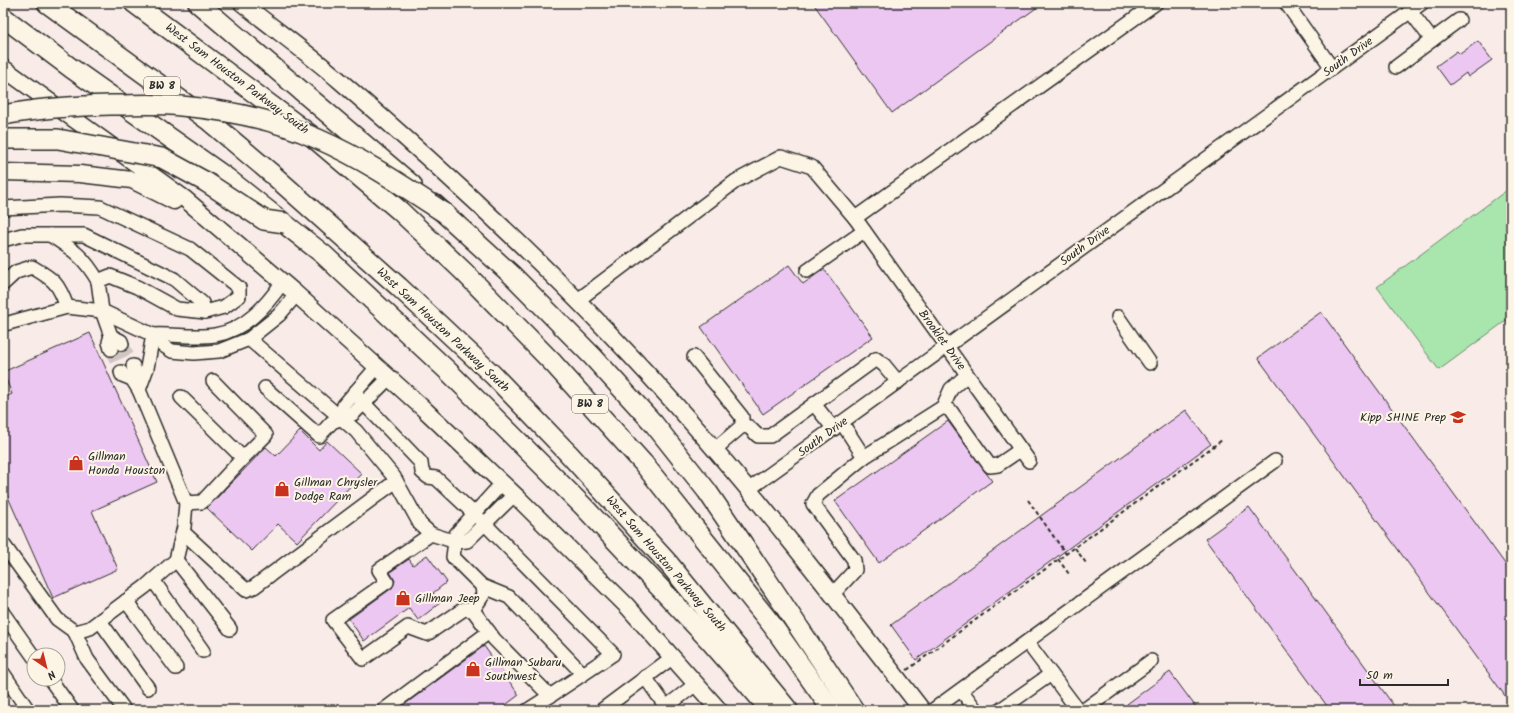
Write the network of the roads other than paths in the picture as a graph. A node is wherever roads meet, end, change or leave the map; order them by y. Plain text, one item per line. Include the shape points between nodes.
1 (47, 3) edge
2 (134, 3) edge
3 (198, 3) edge
4 (242, 3) edge
5 (1156, 3) edge
6 (1286, 3) edge
7 (1422, 3) edge
8 (1410, 11) junction
9 (3, 17) edge
10 (1459, 20) dead end
11 (1432, 40) junction
12 (1396, 67) dead end
13 (3, 68) edge
14 (1332, 68) junction
15 (3, 115) edge
16 (3, 139) edge
17 (3, 172) edge
18 (3, 208) edge
19 (446, 214) junction
20 (855, 218) junction
21 (207, 219) junction
22 (285, 223) junction
23 (864, 231) junction
24 (50, 234) junction
25 (3, 240) edge
26 (807, 271) dead end
27 (98, 281) junction
28 (282, 283) junction
29 (3, 284) edge
30 (296, 295) junction
31 (578, 300) junction
32 (67, 307) junction
33 (102, 311) junction
34 (205, 312) junction
35 (1118, 317) dead end
36 (4, 323) edge
37 (153, 335) junction
38 (249, 339) junction
39 (117, 347) tunnel mouth
40 (947, 347) junction
41 (694, 357) dead end
42 (1150, 363) dead end
43 (377, 367) junction
44 (967, 375) junction
45 (390, 378) junction
46 (213, 381) dead end
47 (898, 382) junction
48 (265, 388) dead end
49 (354, 393) junction
50 (181, 397) dead end
51 (365, 403) junction
52 (814, 404) junction
53 (943, 407) junction
54 (341, 418) junction
55 (742, 426) junction
56 (838, 426) junction
57 (714, 450) junction
58 (1020, 450) junction
59 (864, 457) junction
60 (243, 458) junction
61 (1029, 461) dead end
62 (1276, 461) dead end
63 (396, 481) junction
64 (502, 483) junction
65 (748, 490) junction
66 (515, 494) junction
67 (186, 503) junction
68 (474, 514) junction
69 (485, 524) junction
70 (183, 532) junction
71 (431, 534) junction
72 (456, 542) junction
73 (3, 544) edge
74 (176, 560) junction
75 (153, 580) junction
76 (482, 586) junction
77 (833, 594) junction
78 (126, 601) junction
79 (473, 610) junction
80 (3, 613) edge
81 (100, 621) junction
82 (230, 629) dead end
83 (75, 632) junction
84 (489, 632) junction
85 (1027, 642) junction
86 (27, 647) edge
87 (203, 651) dead end
88 (673, 657) junction
89 (1151, 661) dead end
90 (176, 668) dead end
91 (3, 673) edge
92 (583, 674) junction
93 (1051, 674) junction
94 (645, 678) junction
95 (696, 684) junction
96 (56, 687) edge
97 (148, 688) dead end
98 (961, 690) junction
99 (550, 696) junction
100 (123, 708) dead end
101 (604, 709) edge
102 (664, 709) edge
103 (28, 710) edge
104 (72, 710) edge
105 (384, 710) edge
106 (528, 710) edge
107 (719, 710) edge
108 (781, 710) edge
109 (788, 710) edge
110 (832, 710) edge
111 (854, 710) edge
112 (922, 710) edge
113 (933, 710) edge
114 (976, 710) edge
115 (1000, 710) edge
116 (1078, 710) edge
117 (1084, 710) edge

1 - 109 highway, West Sam Houston Parkway South / BW 8, bridge via 208,120 405,292 493,375 563,447 669,564
2 - 110 highway, West Sam Houston Parkway South / BW 8 via 308,133 400,211 463,271 552,362 643,463 772,625
3 - 19 highway, bridge
4 - 31 main road via 338,79 461,188
5 - 20 street
6 - 14 street
7 - 8 street, South Drive
8 - 11 street
8 - 14 street, South Drive
9 - 22 highway, bridge via 227,178
10 - 11 street
11 - 12 street
13 - 21 main road via 185,199
14 - 40 street, South Drive
15 - 19 highway, bridge via 66,106 135,105 181,106 248,116 283,125 319,139 379,170
16 - 22 highway, bridge via 58,139 162,158 206,182 264,220
17 - 21 main road via 80,174 132,180
18 - 34 street via 60,205 100,207 190,249 239,288 239,296 224,307
19 - 111 highway via 588,352 654,424 707,491
20 - 23 street, Brooklet Drive
20 - 31 street, Brooklet Drive via 812,167 781,157 736,181
21 - 28 main road
22 - 108 highway via 355,283 486,408 645,570 766,705
23 - 26 street
23 - 40 street, Brooklet Drive
24 - 25 street via 22,235
24 - 27 street via 87,262
24 - 34 street via 84,235 174,279 202,304
27 - 33 street
27 - 34 street via 110,276 177,309
28 - 30 main road
28 - 37 street via 266,305 235,328 216,335
29 - 32 street via 16,272 32,267 60,288
30 - 38 street via 279,316
30 - 43 main road
31 - 57 main road via 690,420
32 - 33 street
32 - 36 street
33 - 37 street
33 - 39 street via 112,336 121,341
35 - 42 street
37 - 38 street via 172,351 194,353 219,351
37 - 67 street via 147,368 131,377
38 - 54 street
40 - 44 street, Brooklet Drive
40 - 47 street, South Drive
41 - 55 street via 742,417
43 - 45 main road
43 - 49 street
44 - 53 street via 951,389
44 - 58 street, Brooklet Drive
45 - 51 street
45 - 64 main road
46 - 60 street via 266,435
47 - 52 street via 876,359
47 - 56 street, South Drive
48 - 54 street via 319,436 332,422
49 - 51 street
49 - 54 street via 344,405
50 - 60 street
51 - 54 street via 354,414
51 - 68 street via 421,463 422,472 428,477 436,478
52 - 55 street via 770,436 758,436 749,427
52 - 56 street
53 - 58 street via 950,410 990,466 998,465
53 - 59 street
54 - 63 street via 356,431
55 - 57 street
56 - 59 street
56 - 65 street, South Drive
57 - 65 main road
58 - 61 street, Brooklet Drive
59 - 77 street via 818,495 813,504 854,560 855,570
60 - 67 street via 202,502
62 - 85 street
63 - 70 street via 254,587 246,590
63 - 71 street via 420,524
64 - 66 main road
64 - 68 street
65 - 77 main road
66 - 69 street
66 - 88 main road via 627,606
67 - 70 street
68 - 69 street
68 - 72 street via 456,534
69 - 72 street via 467,541
69 - 92 street via 613,654
70 - 74 street
71 - 72 street
71 - 79 street via 379,570 387,582 333,620 363,659 408,627 427,634 464,609
72 - 76 street via 454,557
73 - 83 street via 57,619
74 - 75 street
74 - 82 street
75 - 78 street
75 - 87 street
76 - 79 street via 483,595
76 - 92 street via 510,597
77 - 112 main road
78 - 81 street
78 - 90 street
79 - 84 street
80 - 86 street
81 - 83 street via 90,628
81 - 97 street
83 - 100 street via 87,659
84 - 99 street
84 - 105 street
85 - 93 street
85 - 98 street
88 - 94 street
88 - 95 main road
89 - 117 street
91 - 103 street
92 - 99 street
93 - 115 street
93 - 116 street
94 - 101 street
94 - 102 street
95 - 102 street
95 - 107 main road
96 - 104 street
98 - 113 street
98 - 114 street
99 - 106 street

